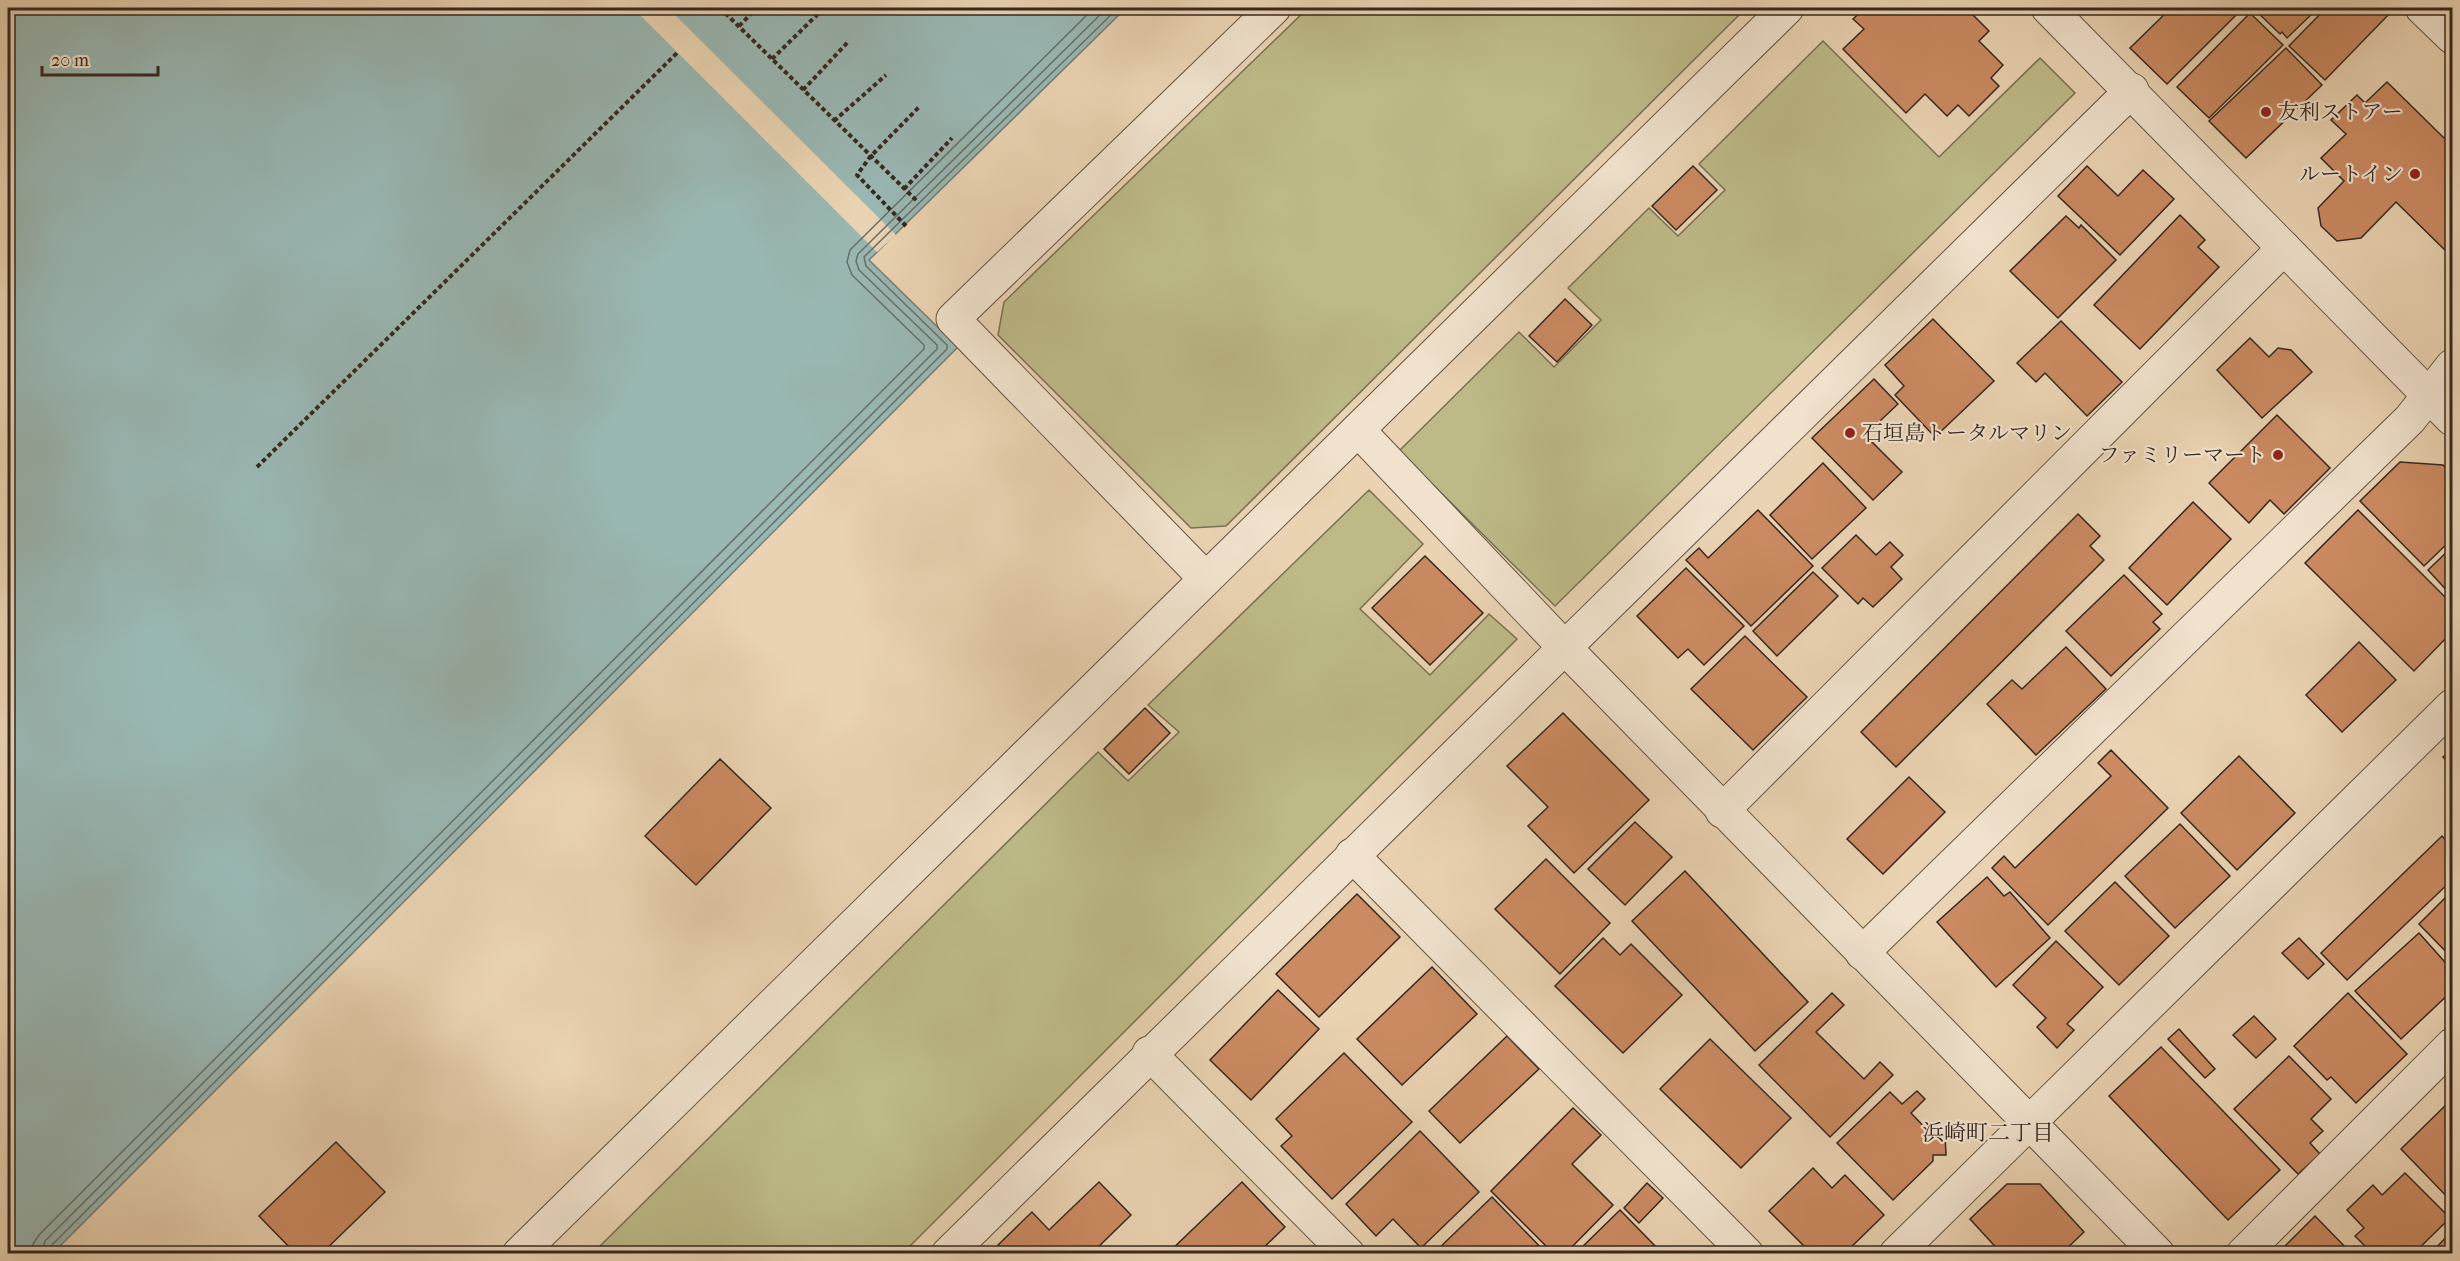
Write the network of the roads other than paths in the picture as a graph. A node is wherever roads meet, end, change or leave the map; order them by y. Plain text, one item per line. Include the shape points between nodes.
1 (1274, 8) edge
2 (1787, 8) edge
3 (2048, 8) edge
4 (2422, 8) edge
5 (2452, 37) edge
6 (2132, 90) junction
7 (2284, 248) junction
8 (2452, 366) edge
9 (2428, 394) junction
10 (2452, 419) edge
11 (1359, 431) junction
12 (1204, 577) junction
13 (1565, 648) junction
14 (2452, 706) edge
15 (1722, 811) junction
16 (1352, 855) junction
17 (1862, 953) junction
18 (2452, 1045) edge
19 (1149, 1053) junction
20 (2029, 1124) junction
21 (519, 1254) edge
22 (948, 1254) edge
23 (1348, 1254) edge
24 (1748, 1254) edge
25 (1896, 1254) edge
26 (2158, 1254) edge
27 (2243, 1254) edge

1 - 12 street via 953,319
2 - 11 street
3 - 6 street
4 - 5 street
6 - 7 street
6 - 13 street
7 - 9 street
7 - 15 street
8 - 9 street
9 - 10 street
9 - 17 street via 2410,419
11 - 12 street
11 - 13 street
12 - 21 street
13 - 15 street
13 - 16 street
14 - 20 street
15 - 17 street
16 - 19 street
16 - 24 street
17 - 20 street
18 - 27 street
19 - 22 street
19 - 23 street
20 - 25 street
20 - 26 street

